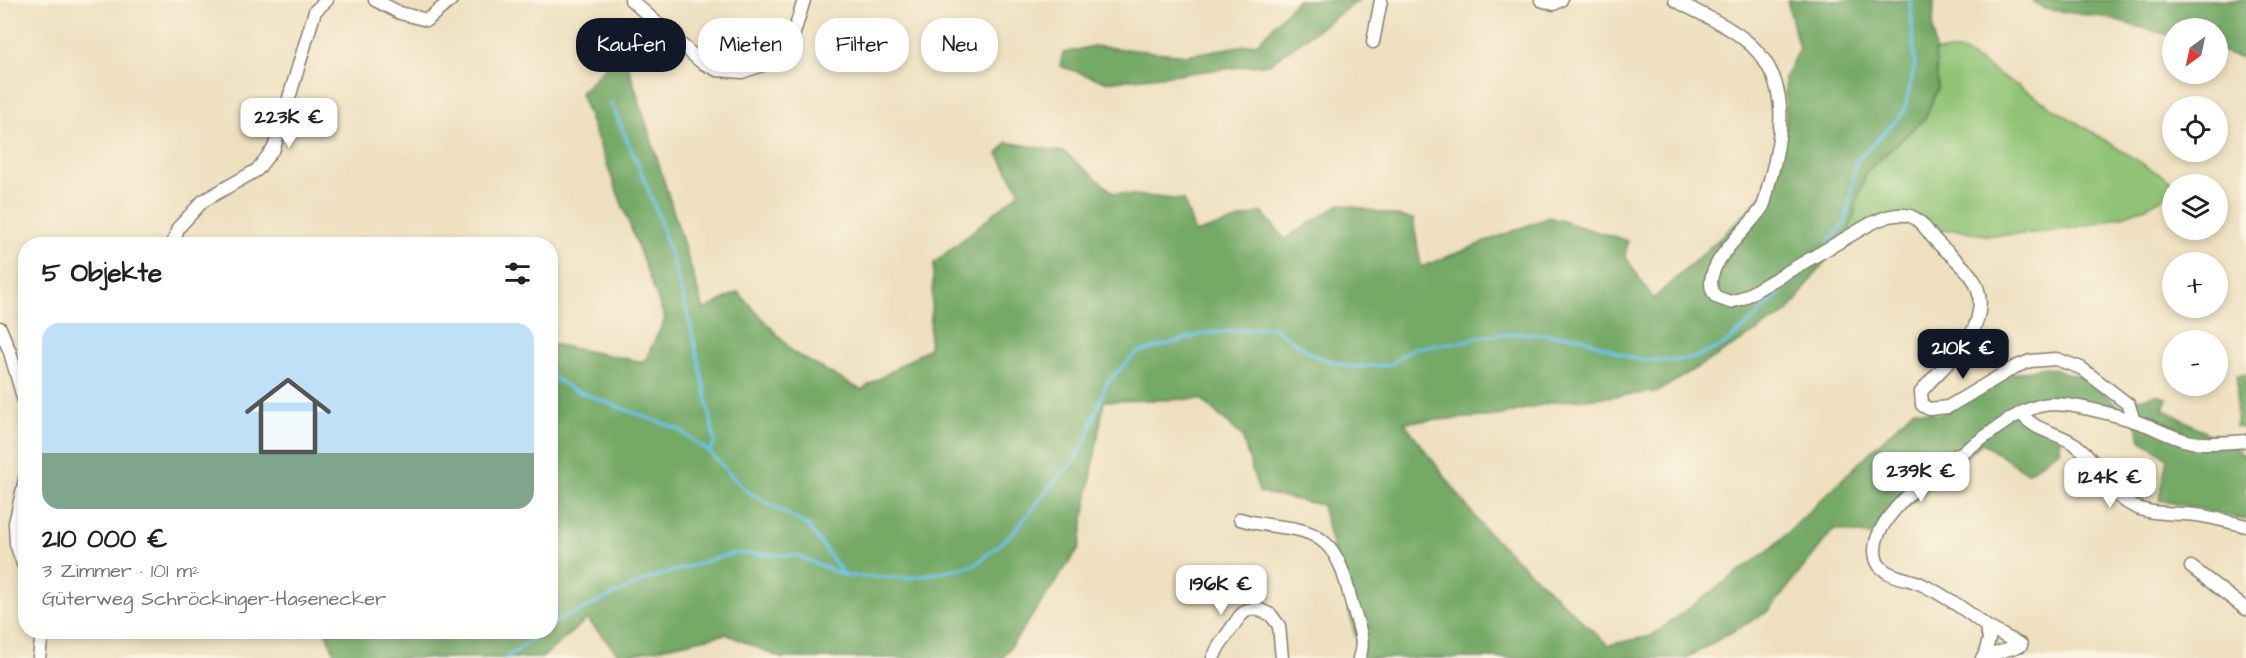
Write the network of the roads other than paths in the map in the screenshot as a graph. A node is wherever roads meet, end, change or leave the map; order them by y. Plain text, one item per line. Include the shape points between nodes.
1 (327, 0) edge
2 (375, 0) edge
3 (451, 0) edge
4 (631, 0) edge
5 (804, 0) edge
6 (1381, 0) edge
7 (1541, 0) edge
8 (1561, 0) edge
9 (1675, 0) edge
10 (1373, 42) dead end
11 (175, 237) edge
12 (0, 328) edge
13 (18, 380) edge
14 (2022, 413) junction
15 (2133, 421) junction
16 (2246, 441) edge
17 (18, 511) edge
18 (1240, 519) dead end
19 (2246, 526) edge
20 (18, 550) edge
21 (2191, 567) dead end
22 (2246, 609) edge
23 (1986, 626) junction
24 (41, 639) edge
25 (39, 658) edge
26 (1213, 658) edge
27 (1282, 658) edge
28 (1359, 658) edge
29 (1983, 658) edge

1 - 11 street via 315,11 274,148 257,170 203,201 178,228
2 - 3 street via 400,13 427,20
4 - 5 street via 701,62 717,70 742,72 768,63 784,49 794,33
6 - 10 street
7 - 8 street via 1554,4
9 - 15 street via 1746,40 1760,54 1778,93 1781,132 1766,200 1715,267 1712,288 1716,297 1730,302 1741,299 1870,224 1891,215 1913,217 1973,277 1980,299 1969,337 1921,392 1922,405 1929,409 1948,407 2015,367 2030,361 2056,359 2081,369 2129,405
12 - 13 street
14 - 15 street via 2052,404
14 - 19 street via 2036,428 2052,432 2085,451 2120,498 2133,507
14 - 23 street via 1917,486 1886,524 1875,548 1876,559 1889,574 1931,589
15 - 16 street via 2191,442
17 - 20 street via 15,524
18 - 28 street via 1310,532 1332,548 1361,635
21 - 22 street
23 - 29 street via 1989,639
23 - 29 street via 2021,645
24 - 25 street
26 - 27 street via 1240,616 1256,608 1271,615 1279,627

